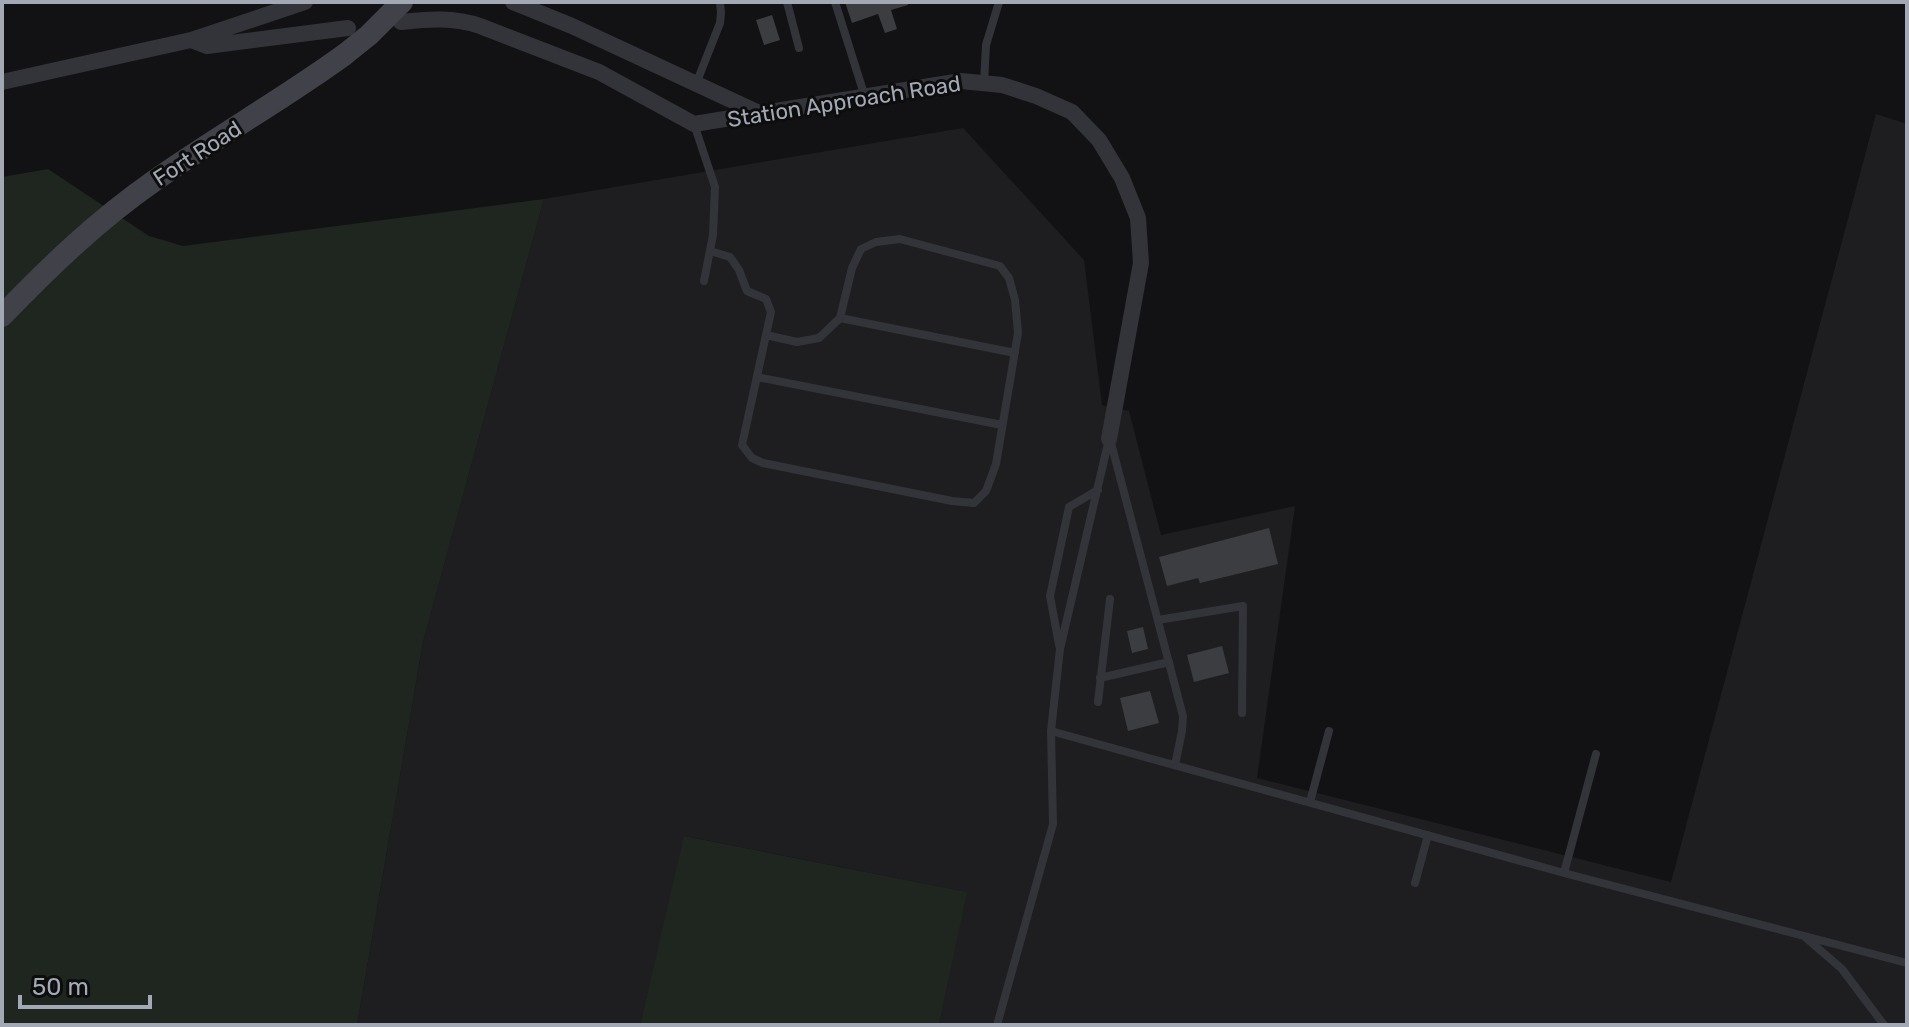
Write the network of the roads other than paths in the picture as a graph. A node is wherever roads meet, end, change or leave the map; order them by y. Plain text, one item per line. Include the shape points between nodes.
1 (305, 2) edge
2 (513, 2) edge
3 (720, 2) edge
4 (787, 2) edge
5 (835, 2) edge
6 (999, 2) edge
7 (402, 12) edge
8 (348, 28) dead end
9 (191, 40) junction
10 (799, 48) dead end
11 (2, 82) edge
12 (984, 83) junction
13 (696, 84) junction
14 (865, 97) junction
15 (761, 114) junction
16 (694, 124) junction
17 (710, 251) junction
18 (704, 281) dead end
19 (2, 316) edge
20 (840, 318) junction
21 (766, 335) junction
22 (1015, 353) junction
23 (757, 377) junction
24 (1002, 425) junction
25 (1109, 439) junction
26 (1098, 490) junction
27 (1110, 599) dead end
28 (1158, 620) junction
29 (1060, 649) junction
30 (1169, 662) junction
31 (1100, 678) junction
32 (1098, 702) dead end
33 (1242, 713) dead end
34 (1051, 731) junction
35 (1329, 731) dead end
36 (1596, 754) dead end
37 (1175, 765) junction
38 (1310, 802) junction
39 (1428, 835) junction
40 (1564, 873) junction
41 (1415, 883) dead end
42 (1803, 935) junction
43 (1907, 963) edge
44 (997, 1025) edge
45 (1884, 1025) edge

1 - 9 street
2 - 13 street
3 - 13 lane via 720,23
4 - 10 lane
5 - 14 lane
6 - 12 lane via 985,48
7 - 16 street via 480,26 599,72
7 - 19 street, Fort Road, bridge via 312,78 159,177 55,263
8 - 9 street via 207,46
9 - 11 street
12 - 14 street, Station Approach Road via 961,81
12 - 25 street, Station Approach Road via 1072,112 1099,140 1138,218 1141,263
13 - 15 street
14 - 15 street, Station Approach Road
15 - 16 street, Station Approach Road
16 - 17 lane via 715,187
17 - 18 lane
17 - 21 lane via 730,257 747,291 766,299 771,312
20 - 21 lane via 819,338 797,342
20 - 22 lane
20 - 22 lane via 861,249 900,239 1000,266 1015,300
21 - 23 lane
22 - 24 lane
23 - 24 lane
23 - 24 lane via 742,445 752,458 952,501 974,503 986,491
25 - 26 lane
25 - 28 lane
26 - 29 lane
26 - 29 lane via 1069,507 1050,596
27 - 31 lane
28 - 30 lane
28 - 33 lane via 1243,606
29 - 34 lane
30 - 31 lane
30 - 37 lane via 1183,716
31 - 32 lane
34 - 37 lane
34 - 44 lane via 1053,824
35 - 38 lane
36 - 40 lane
37 - 38 lane
38 - 39 lane
39 - 40 lane
39 - 41 lane
40 - 42 lane
42 - 43 lane
42 - 45 lane via 1842,969

